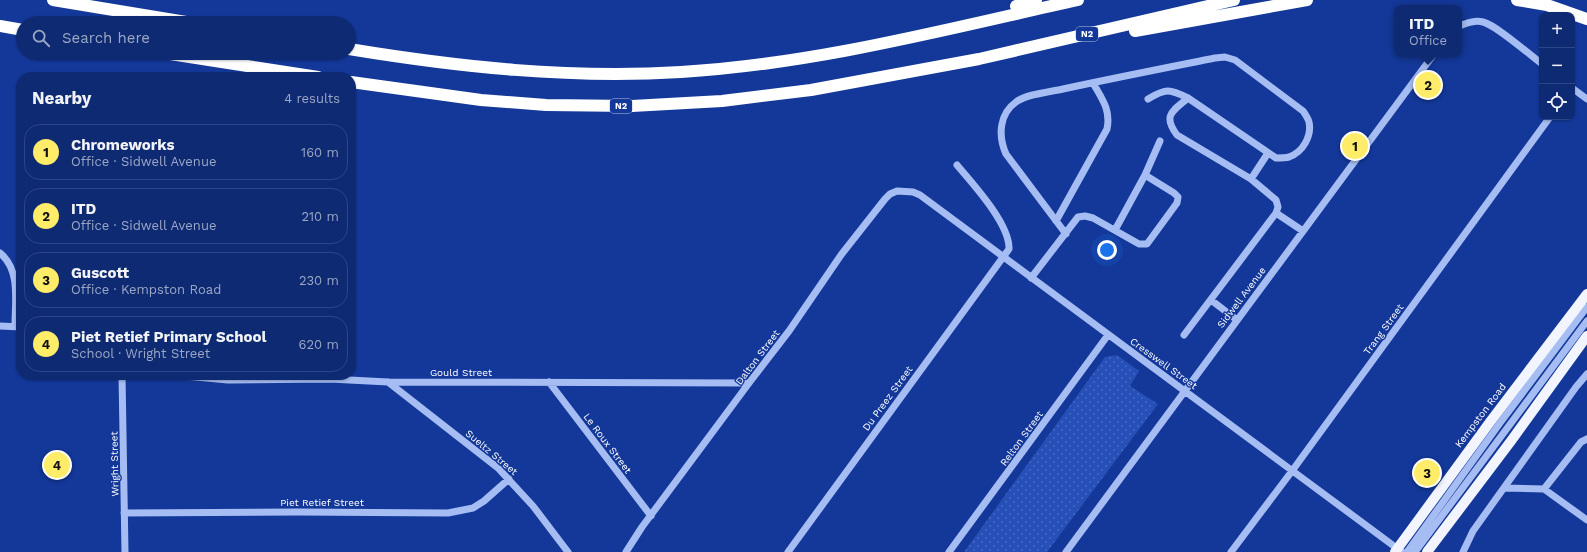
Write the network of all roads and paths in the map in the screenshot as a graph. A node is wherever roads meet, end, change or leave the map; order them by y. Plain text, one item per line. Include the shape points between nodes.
1 (53, 0) edge
2 (1036, 0) edge
3 (1078, 0) edge
4 (1234, 0) edge
5 (1307, 0) edge
6 (1517, 0) edge
7 (150, 16) edge
8 (1587, 19) edge
9 (1462, 25) edge
10 (0, 26) edge
11 (16, 29) edge
12 (936, 31) junction
13 (356, 50) edge
14 (1432, 57) edge
15 (979, 59) junction
16 (209, 60) edge
17 (1539, 62) edge
18 (286, 72) edge
19 (356, 83) edge
20 (1093, 83) junction
21 (1575, 90) edge
22 (1188, 98) junction
23 (1148, 99) dead end
24 (1587, 99) edge
25 (1548, 120) edge
26 (1160, 140) dead end
27 (1268, 153) junction
28 (957, 165) dead end
29 (1145, 175) junction
30 (1251, 179) junction
31 (913, 192) joint
32 (1276, 213) junction
33 (1056, 221) junction
34 (1115, 230) junction
35 (1303, 231) junction
36 (1066, 234) junction
37 (0, 253) edge
38 (1004, 257) junction
39 (1031, 278) junction
40 (1587, 294) edge
41 (1211, 300) junction
42 (16, 302) edge
43 (1587, 307) edge
44 (1237, 320) junction
45 (1587, 321) edge
46 (0, 326) edge
47 (16, 327) edge
48 (1108, 335) junction
49 (1184, 336) dead end
50 (1587, 336) edge
51 (1587, 374) edge
52 (122, 380) edge
53 (349, 380) edge
54 (388, 382) junction
55 (549, 382) junction
56 (748, 383) junction
57 (1184, 391) junction
58 (1587, 439) edge
59 (1292, 471) junction
60 (509, 479) junction
61 (1504, 488) junction
62 (1544, 489) junction
63 (124, 513) junction
64 (651, 516) junction
65 (1587, 520) edge
66 (1400, 551) edge
67 (125, 552) edge
68 (568, 552) edge
69 (626, 552) edge
70 (788, 552) edge
71 (949, 552) edge
72 (1066, 552) edge
73 (1230, 552) edge
74 (1415, 552) edge
75 (1427, 552) edge
76 (1463, 552) edge

1 - 7 highway
2 - 12 highway
3 - 12 highway
4 - 15 highway, N2
5 - 15 highway
6 - 8 highway via 1547,5
9 - 17 street via 1473,21 1484,22
10 - 11 highway
12 - 13 highway via 811,56 681,72 593,74 505,70
14 - 35 street, Sidwell Avenue
15 - 19 highway, N2 via 811,90 674,105 546,105 503,102
16 - 18 highway
20 - 27 street via 1215,58 1235,60 1303,111 1309,121 1305,145 1298,152 1276,158
20 - 33 street via 1106,107 1109,118 1107,129
20 - 33 street via 1017,100 1007,109 1002,121 1002,146 1006,154
21 - 24 street
22 - 23 street via 1167,90
22 - 27 street
22 - 30 street via 1169,118 1171,127 1177,135
25 - 59 street, Trang Street
26 - 29 street
27 - 30 street
28 - 38 street via 1003,225 1010,241
29 - 34 street
29 - 34 street via 1174,192 1178,197 1177,203 1147,244 1139,244
30 - 32 street via 1276,200
31 - 38 street, Cresswell Street
31 - 56 street, Dalton Street via 897,191 885,199
32 - 35 street
32 - 41 street
33 - 36 street
34 - 36 street via 1085,216 1078,217
35 - 44 street, Sidwell Avenue
36 - 39 street
37 - 42 street via 11,266
38 - 39 street, Cresswell Street
38 - 70 street, Du Preez Street
39 - 48 street, Cresswell Street
40 - 66 main road, Kempston Road via 1490,422
41 - 44 street
41 - 49 street
43 - 66 street
44 - 57 street, Sidwell Avenue
45 - 74 street
46 - 47 street
48 - 57 street, Cresswell Street
48 - 71 street, Relton Street
50 - 75 main road
51 - 61 street
52 - 63 street, Wright Street
53 - 54 street, Gould Street
54 - 55 street, Gould Street
54 - 60 street, Sueltz Street
55 - 56 street, Gould Street
55 - 64 street, Le Roux Street
56 - 64 street, Dalton Street
57 - 59 street, Cresswell Street
57 - 72 street, Sidwell Avenue
58 - 62 street via 1581,442
59 - 66 street, Cresswell Street
59 - 73 street, Trang Street
60 - 63 street, Piet Retief Street via 473,508 448,513
60 - 68 street, Sueltz Street
61 - 62 street
61 - 76 street via 1473,531
62 - 65 street
63 - 67 street, Wright Street
64 - 69 street, Dalton Street

